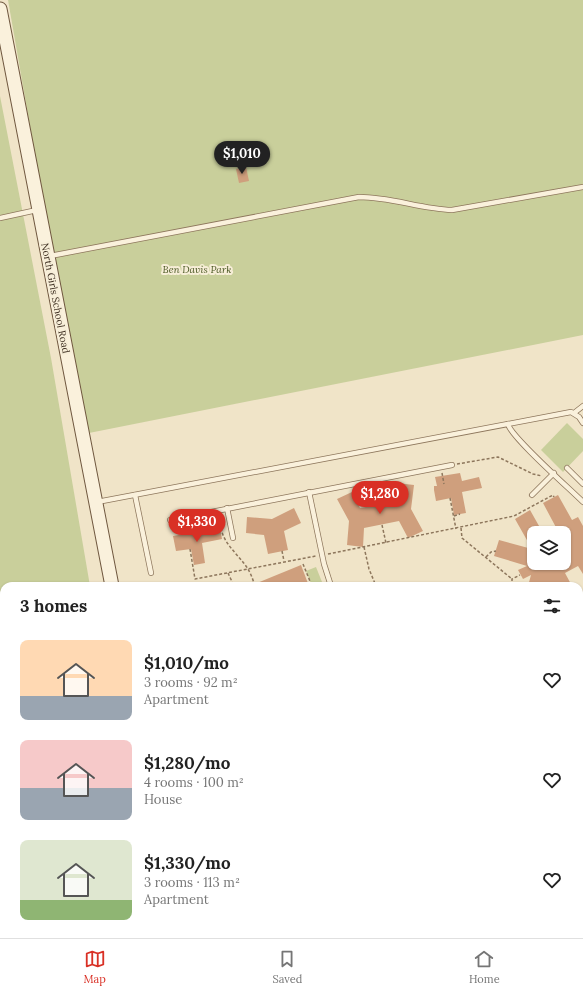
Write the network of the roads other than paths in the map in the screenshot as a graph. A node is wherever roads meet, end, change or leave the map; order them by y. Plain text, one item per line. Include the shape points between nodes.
1 (0, 9) edge
2 (583, 187) edge
3 (39, 210) junction
4 (0, 218) edge
5 (48, 256) junction
6 (583, 406) edge
7 (574, 413) junction
8 (583, 423) edge
9 (508, 424) junction
10 (452, 465) road end
11 (567, 468) dead end
12 (554, 473) junction
13 (583, 484) edge
14 (309, 492) junction
15 (135, 495) junction
16 (532, 495) dead end
17 (96, 502) junction
18 (583, 502) edge
19 (227, 508) junction
20 (170, 520) dead end
21 (233, 538) dead end
22 (151, 573) dead end
23 (111, 582) edge
24 (330, 582) edge

1 - 3 main road, North Girls School Road
2 - 5 lane via 452,210 439,210 386,198 359,197
3 - 4 lane
3 - 5 main road, North Girls School Road
5 - 17 main road, North Girls School Road
6 - 7 lane
7 - 8 lane
7 - 9 lane
9 - 12 lane via 510,430
9 - 15 lane
10 - 14 lane
11 - 13 lane
12 - 16 lane
12 - 18 lane
14 - 19 lane
14 - 24 lane
15 - 17 lane
15 - 22 lane
17 - 23 main road, North Girls School Road
19 - 20 lane
19 - 21 lane

